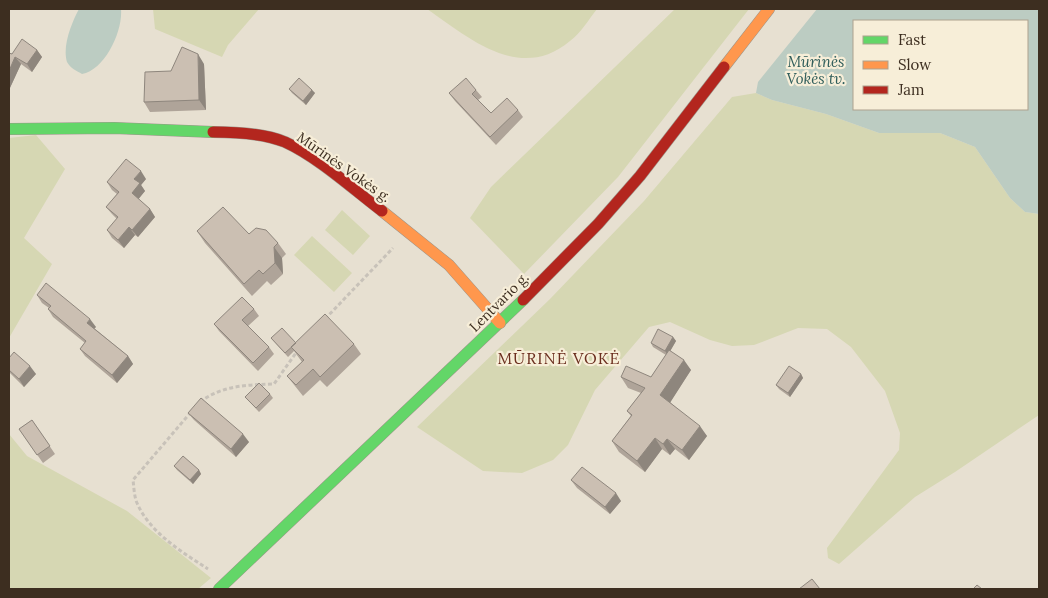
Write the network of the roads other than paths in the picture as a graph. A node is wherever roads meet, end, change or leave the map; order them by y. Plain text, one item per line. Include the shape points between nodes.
1 (769, 9) edge
2 (9, 129) edge
3 (500, 323) junction
4 (223, 586) edge

1 - 3 main road, Lentvario g. via 640,176 598,224
2 - 3 main road, Mūrinės Vokės g. via 124,128 227,132 284,142 301,151 449,266
3 - 4 main road, Lentvario g.

